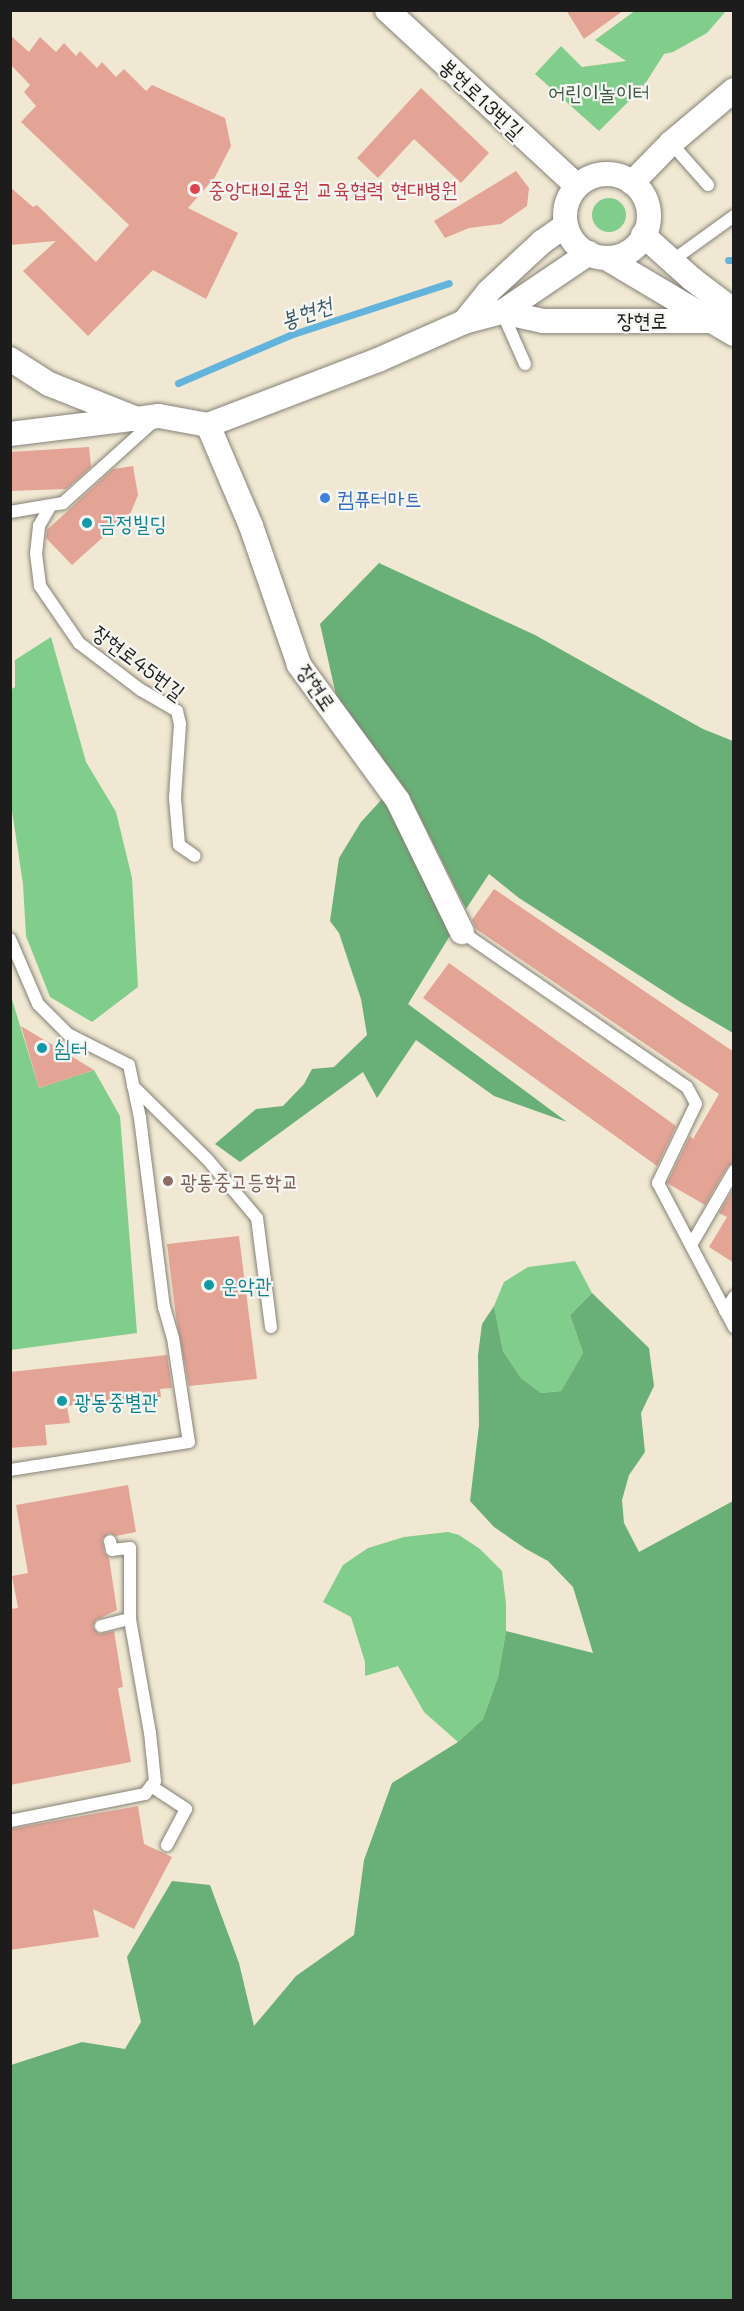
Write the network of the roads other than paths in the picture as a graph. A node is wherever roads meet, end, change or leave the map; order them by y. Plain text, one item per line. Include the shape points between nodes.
1 (387, 10) edge
2 (734, 90) edge
3 (671, 143) junction
4 (632, 183) junction
5 (708, 185) dead end
6 (577, 186) junction
7 (734, 216) edge
8 (566, 225) junction
9 (643, 236) junction
10 (598, 255) junction
11 (673, 260) junction
12 (734, 311) edge
13 (502, 312) junction
14 (710, 321) junction
15 (464, 322) junction
16 (734, 334) edge
17 (10, 359) edge
18 (525, 364) dead end
19 (148, 417) junction
20 (208, 425) junction
21 (10, 434) edge
22 (51, 506) junction
23 (10, 512) edge
24 (195, 856) dead end
25 (462, 932) joint
26 (10, 939) edge
27 (133, 1086) junction
28 (734, 1171) edge
29 (690, 1245) junction
30 (734, 1297) edge
31 (725, 1311) junction
32 (271, 1327) dead end
33 (734, 1327) edge
34 (10, 1470) edge
35 (98, 1552) dead end
36 (130, 1619) junction
37 (101, 1626) dead end
38 (151, 1786) junction
39 (10, 1821) edge
40 (167, 1845) dead end

1 - 6 street, 봉현로13번길
2 - 3 street
3 - 4 street
3 - 5 lane
4 - 6 street via 616,175 602,174
4 - 9 street via 646,201 649,214
6 - 8 street via 565,211
7 - 11 lane
8 - 10 street via 572,238
8 - 15 street via 488,292
9 - 10 street via 632,250 620,256
9 - 11 street
10 - 13 street
10 - 14 street
11 - 12 street
13 - 14 street, 장현로 via 543,321
13 - 15 street
13 - 18 lane
14 - 16 street
15 - 20 street via 378,360
17 - 19 street via 49,384
19 - 20 street
19 - 21 street
19 - 22 lane via 63,503
20 - 25 street, 장현로 via 251,526 299,665 398,801
22 - 23 lane
22 - 24 lane, 장현로45번길 via 39,526 36,553 40,586 79,643 141,690 177,711 180,724 175,798 179,845
25 - 29 lane via 687,1087 696,1104 658,1183
26 - 27 lane via 38,1004 68,1034 129,1065
27 - 32 lane via 208,1160 257,1218
27 - 34 lane via 164,1307 189,1442
28 - 29 lane
29 - 31 lane
30 - 31 lane
31 - 33 lane
35 - 36 lane via 111,1546 130,1548
36 - 37 lane
36 - 38 lane via 150,1733 155,1781
38 - 39 lane via 145,1794 87,1809
38 - 40 lane via 186,1809

